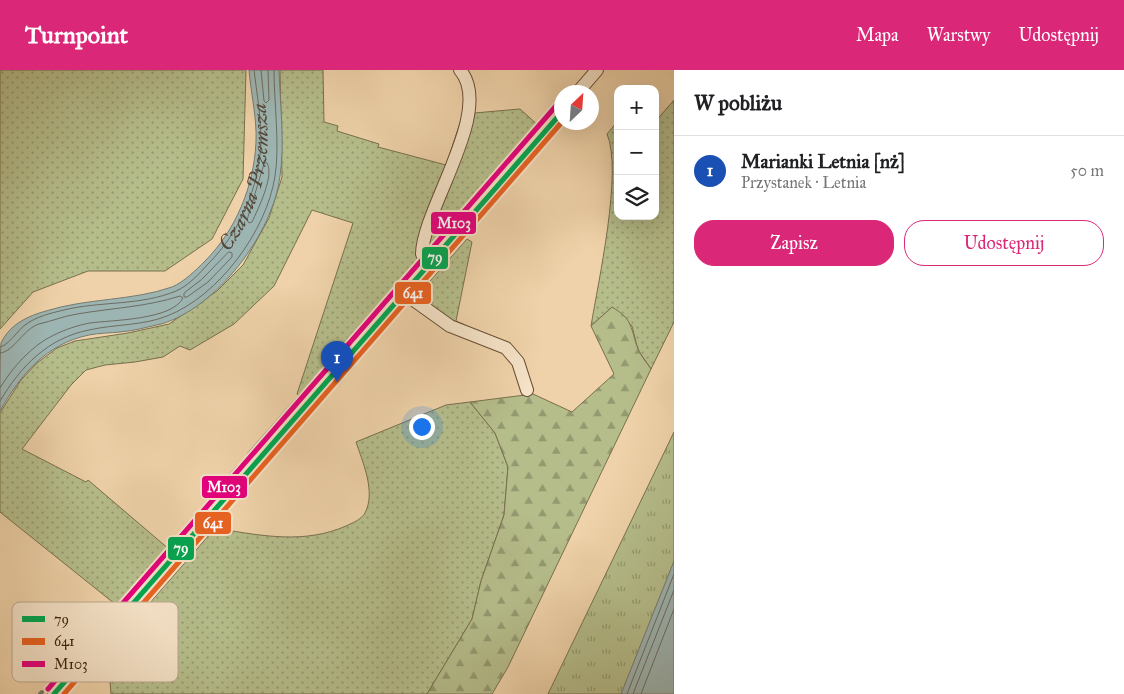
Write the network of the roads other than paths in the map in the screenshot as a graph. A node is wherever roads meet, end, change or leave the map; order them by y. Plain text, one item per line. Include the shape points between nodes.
1 (460, 70) edge
2 (597, 70) edge
3 (584, 85) edge
4 (554, 120) edge
5 (428, 264) junction
6 (404, 293) junction
7 (527, 390) dead end
8 (134, 602) edge
9 (64, 682) edge
10 (54, 694) edge

1 - 5 street via 467,82 469,95 466,123 460,148 427,229 422,254
2 - 3 street
4 - 5 street
5 - 6 street
6 - 7 street via 450,326 506,348 518,362
6 - 8 street
9 - 10 street

